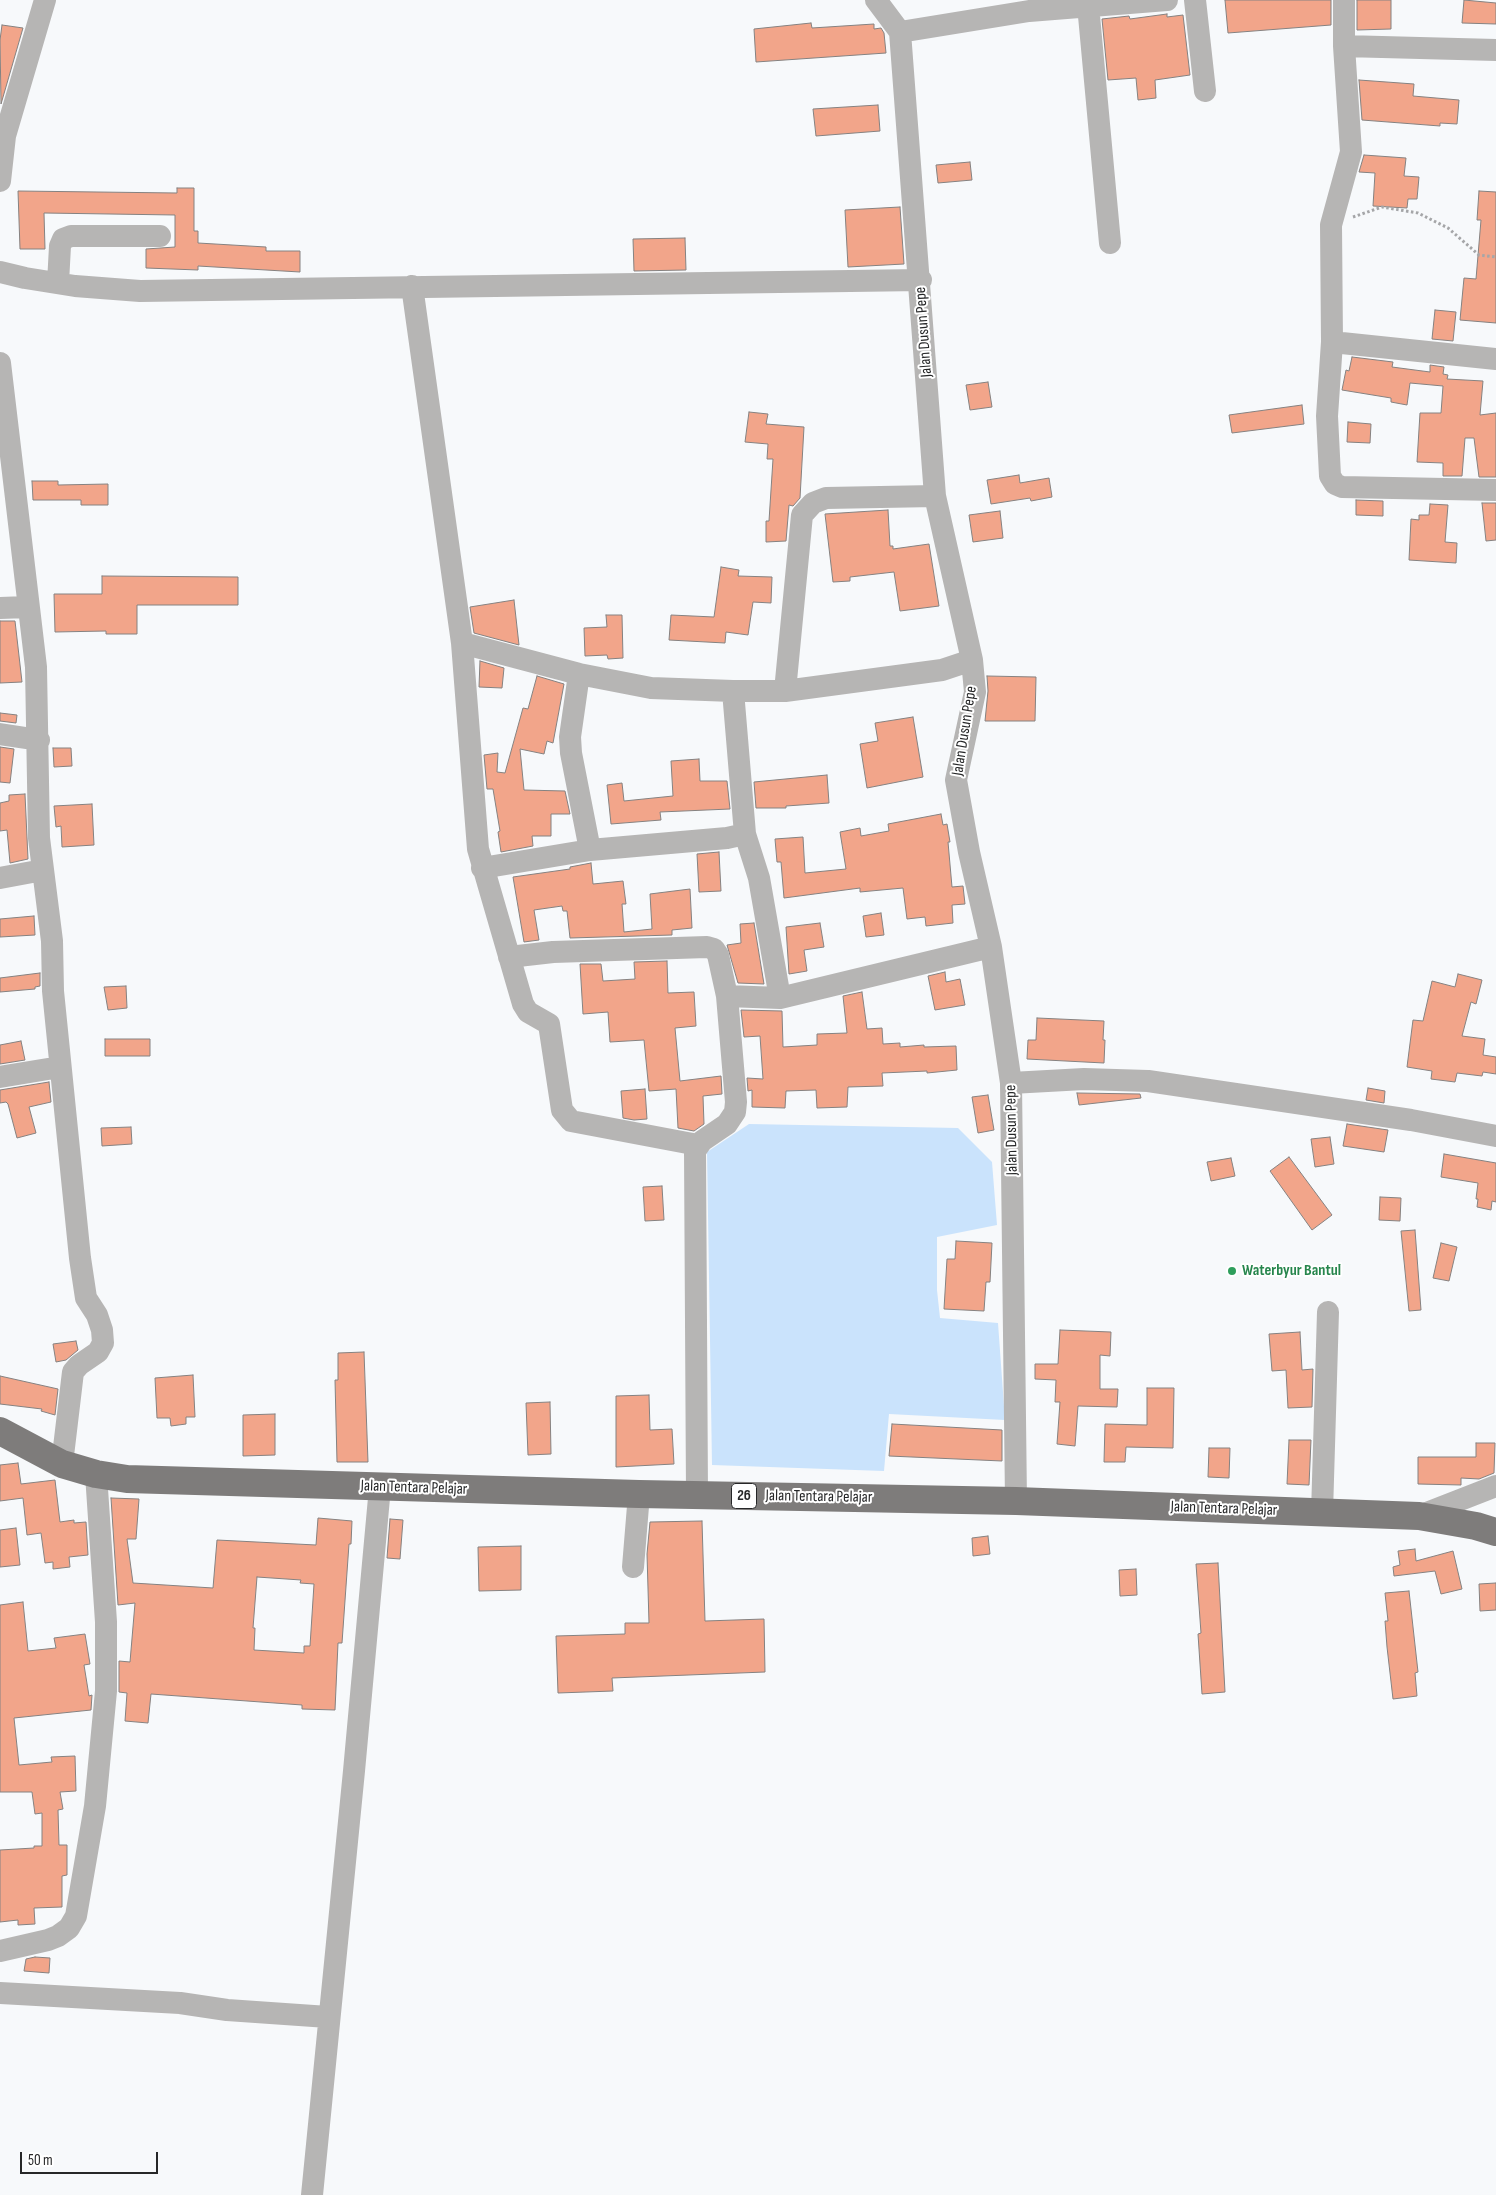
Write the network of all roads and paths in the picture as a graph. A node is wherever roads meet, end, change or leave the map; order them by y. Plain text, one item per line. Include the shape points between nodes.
1 (45, 0) edge
2 (876, 0) edge
3 (1167, 0) edge
4 (1195, 0) edge
5 (1344, 0) edge
6 (1088, 5) junction
7 (900, 32) junction
8 (1344, 46) junction
9 (1496, 50) edge
10 (1205, 91) dead end
11 (0, 181) edge
12 (1331, 225) junction
13 (160, 236) dead end
14 (1110, 243) dead end
15 (1496, 257) edge
16 (0, 272) edge
17 (921, 280) junction
18 (58, 283) junction
19 (412, 286) junction
20 (1332, 342) junction
21 (1496, 359) edge
22 (0, 363) edge
23 (1496, 490) edge
24 (935, 496) junction
25 (27, 607) junction
26 (0, 608) edge
27 (462, 643) junction
28 (972, 660) junction
29 (579, 674) junction
30 (785, 690) junction
31 (733, 691) junction
32 (0, 734) edge
33 (39, 740) junction
34 (745, 834) junction
35 (590, 850) junction
36 (482, 868) junction
37 (42, 870) junction
38 (0, 878) edge
39 (991, 947) junction
40 (509, 957) junction
41 (727, 996) junction
42 (780, 998) junction
43 (60, 1067) junction
44 (0, 1077) edge
45 (1011, 1083) junction
46 (1496, 1136) edge
47 (698, 1145) junction
48 (1328, 1312) dead end
49 (0, 1431) edge
50 (62, 1464) junction
51 (96, 1474) junction
52 (1496, 1486) edge
53 (380, 1487) junction
54 (639, 1494) junction
55 (697, 1495) junction
56 (1016, 1501) junction
57 (1322, 1513) junction
58 (1419, 1516) junction
59 (1496, 1532) edge
60 (633, 1567) dead end
61 (0, 1951) edge
62 (0, 1993) edge
63 (328, 2017) junction
64 (312, 2195) edge

1 - 11 street via 5,136
2 - 7 street
3 - 6 street
4 - 10 street
5 - 8 street
6 - 7 street
6 - 14 street
7 - 17 street, Jalan Dusun Pepe
8 - 9 street
8 - 12 street via 1351,152
12 - 15 path via 1382,207 1418,213 1448,228 1479,255
12 - 20 street
13 - 18 street via 71,236 63,239
16 - 18 street
17 - 19 street
17 - 24 street, Jalan Dusun Pepe
18 - 19 street via 140,291
19 - 27 street
20 - 21 street
20 - 23 street via 1327,416 1330,476 1335,484 1342,487
22 - 25 street
24 - 28 street, Jalan Dusun Pepe
24 - 30 street via 826,498 812,503 802,515
25 - 26 street
25 - 33 street via 36,667
27 - 29 street
27 - 36 street
28 - 30 street via 942,670
28 - 39 street, Jalan Dusun Pepe via 975,692 956,780
29 - 31 street via 651,688
29 - 35 street via 570,738
30 - 31 street
31 - 34 street
32 - 33 street
33 - 37 street
34 - 35 street
34 - 42 street via 759,878
35 - 36 street
36 - 40 street
37 - 38 street
37 - 43 street via 52,941
39 - 42 street
39 - 45 street, Jalan Dusun Pepe
40 - 41 street via 552,952 707,947 718,955
40 - 47 street via 528,1012 549,1024 562,1110 571,1122
41 - 42 street
41 - 47 street via 735,1112 726,1124
43 - 44 street
43 - 50 street via 86,1298 97,1315 103,1342 98,1352 73,1372
45 - 46 street via 1084,1079 1148,1081 1411,1120
45 - 56 street, Jalan Dusun Pepe
47 - 55 street via 694,1151
48 - 57 street
49 - 50 main road, Jalan Tentara Pelajar / 26
50 - 51 main road, Jalan Tentara Pelajar / 26
51 - 53 main road, Jalan Tentara Pelajar / 26 via 127,1479
51 - 61 street via 106,1622 106,1691 95,1806 76,1916 69,1928 58,1936
52 - 58 street
53 - 54 main road, Jalan Tentara Pelajar / 26
53 - 63 street
54 - 55 main road, Jalan Tentara Pelajar / 26
54 - 60 street
55 - 56 main road, Jalan Tentara Pelajar / 26
56 - 57 main road, Jalan Tentara Pelajar / 26
57 - 58 main road, Jalan Tentara Pelajar / 26
58 - 59 main road, Jalan Tentara Pelajar / 26
62 - 63 street via 160,2002
63 - 64 street

